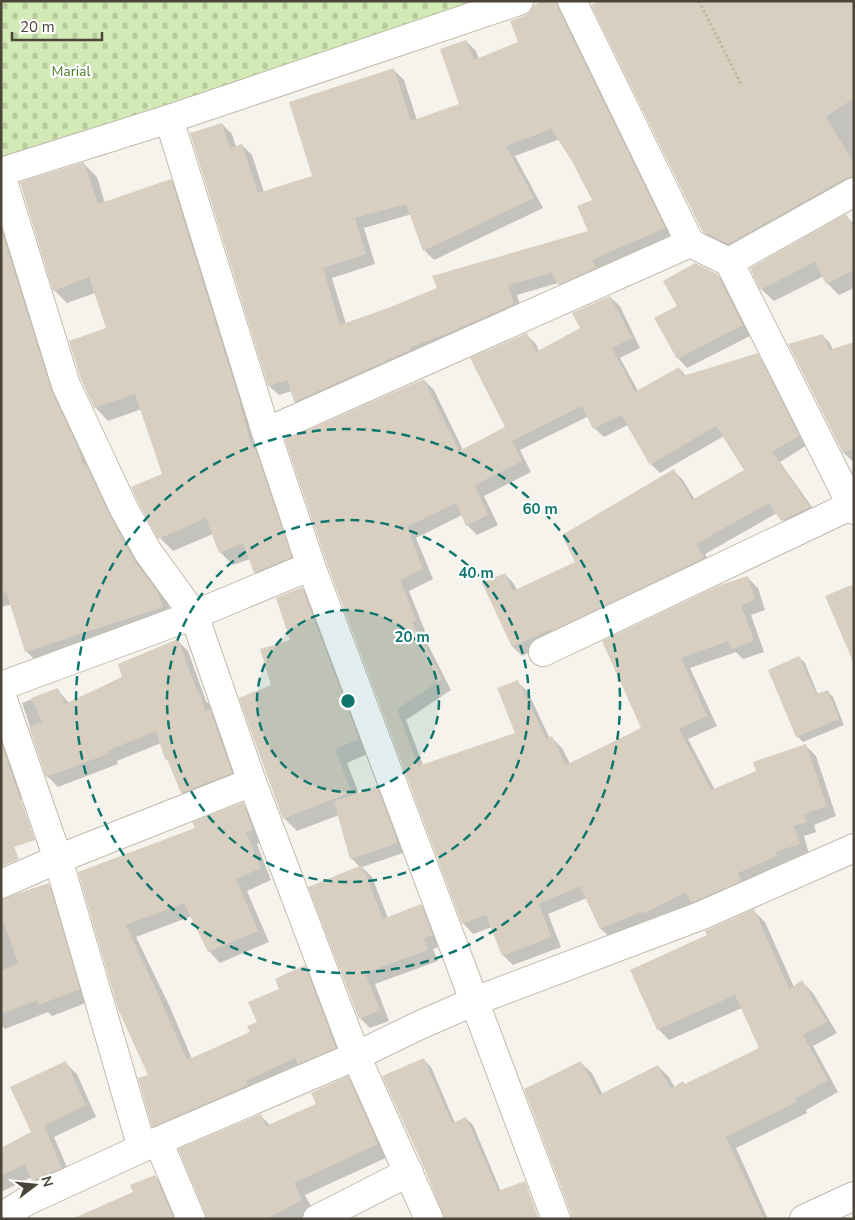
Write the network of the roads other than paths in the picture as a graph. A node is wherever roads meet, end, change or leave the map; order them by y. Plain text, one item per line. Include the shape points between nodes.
1 (519, 1) edge
2 (572, 1) edge
3 (169, 119) junction
4 (1, 174) edge
5 (854, 192) edge
6 (690, 243) junction
7 (729, 262) junction
8 (266, 432) junction
9 (853, 507) edge
10 (311, 566) junction
11 (194, 615) junction
12 (543, 652) dead end
13 (1, 686) edge
14 (1, 694) edge
15 (252, 782) junction
16 (854, 848) edge
17 (58, 859) junction
18 (1, 884) edge
19 (475, 1001) junction
20 (356, 1056) junction
21 (150, 1145) junction
22 (409, 1172) junction
23 (854, 1196) edge
24 (31, 1210) edge
25 (1, 1217) edge
26 (191, 1219) edge
27 (317, 1219) edge
28 (429, 1219) edge
29 (556, 1219) edge
30 (804, 1219) edge

1 - 3 street
2 - 6 street
3 - 4 street
3 - 8 street
4 - 11 street via 66,385 124,509 148,552
5 - 7 street
6 - 7 street
6 - 8 street
7 - 9 street
8 - 10 street
9 - 12 street
10 - 11 street
10 - 19 street
11 - 13 street
11 - 15 street
14 - 17 street
15 - 17 street
15 - 20 street
16 - 19 street via 700,916
17 - 18 street
17 - 21 street
19 - 20 street
19 - 29 street
20 - 21 street
20 - 22 street
21 - 24 street
21 - 26 street
22 - 27 street
22 - 28 street
23 - 30 street
24 - 25 street

